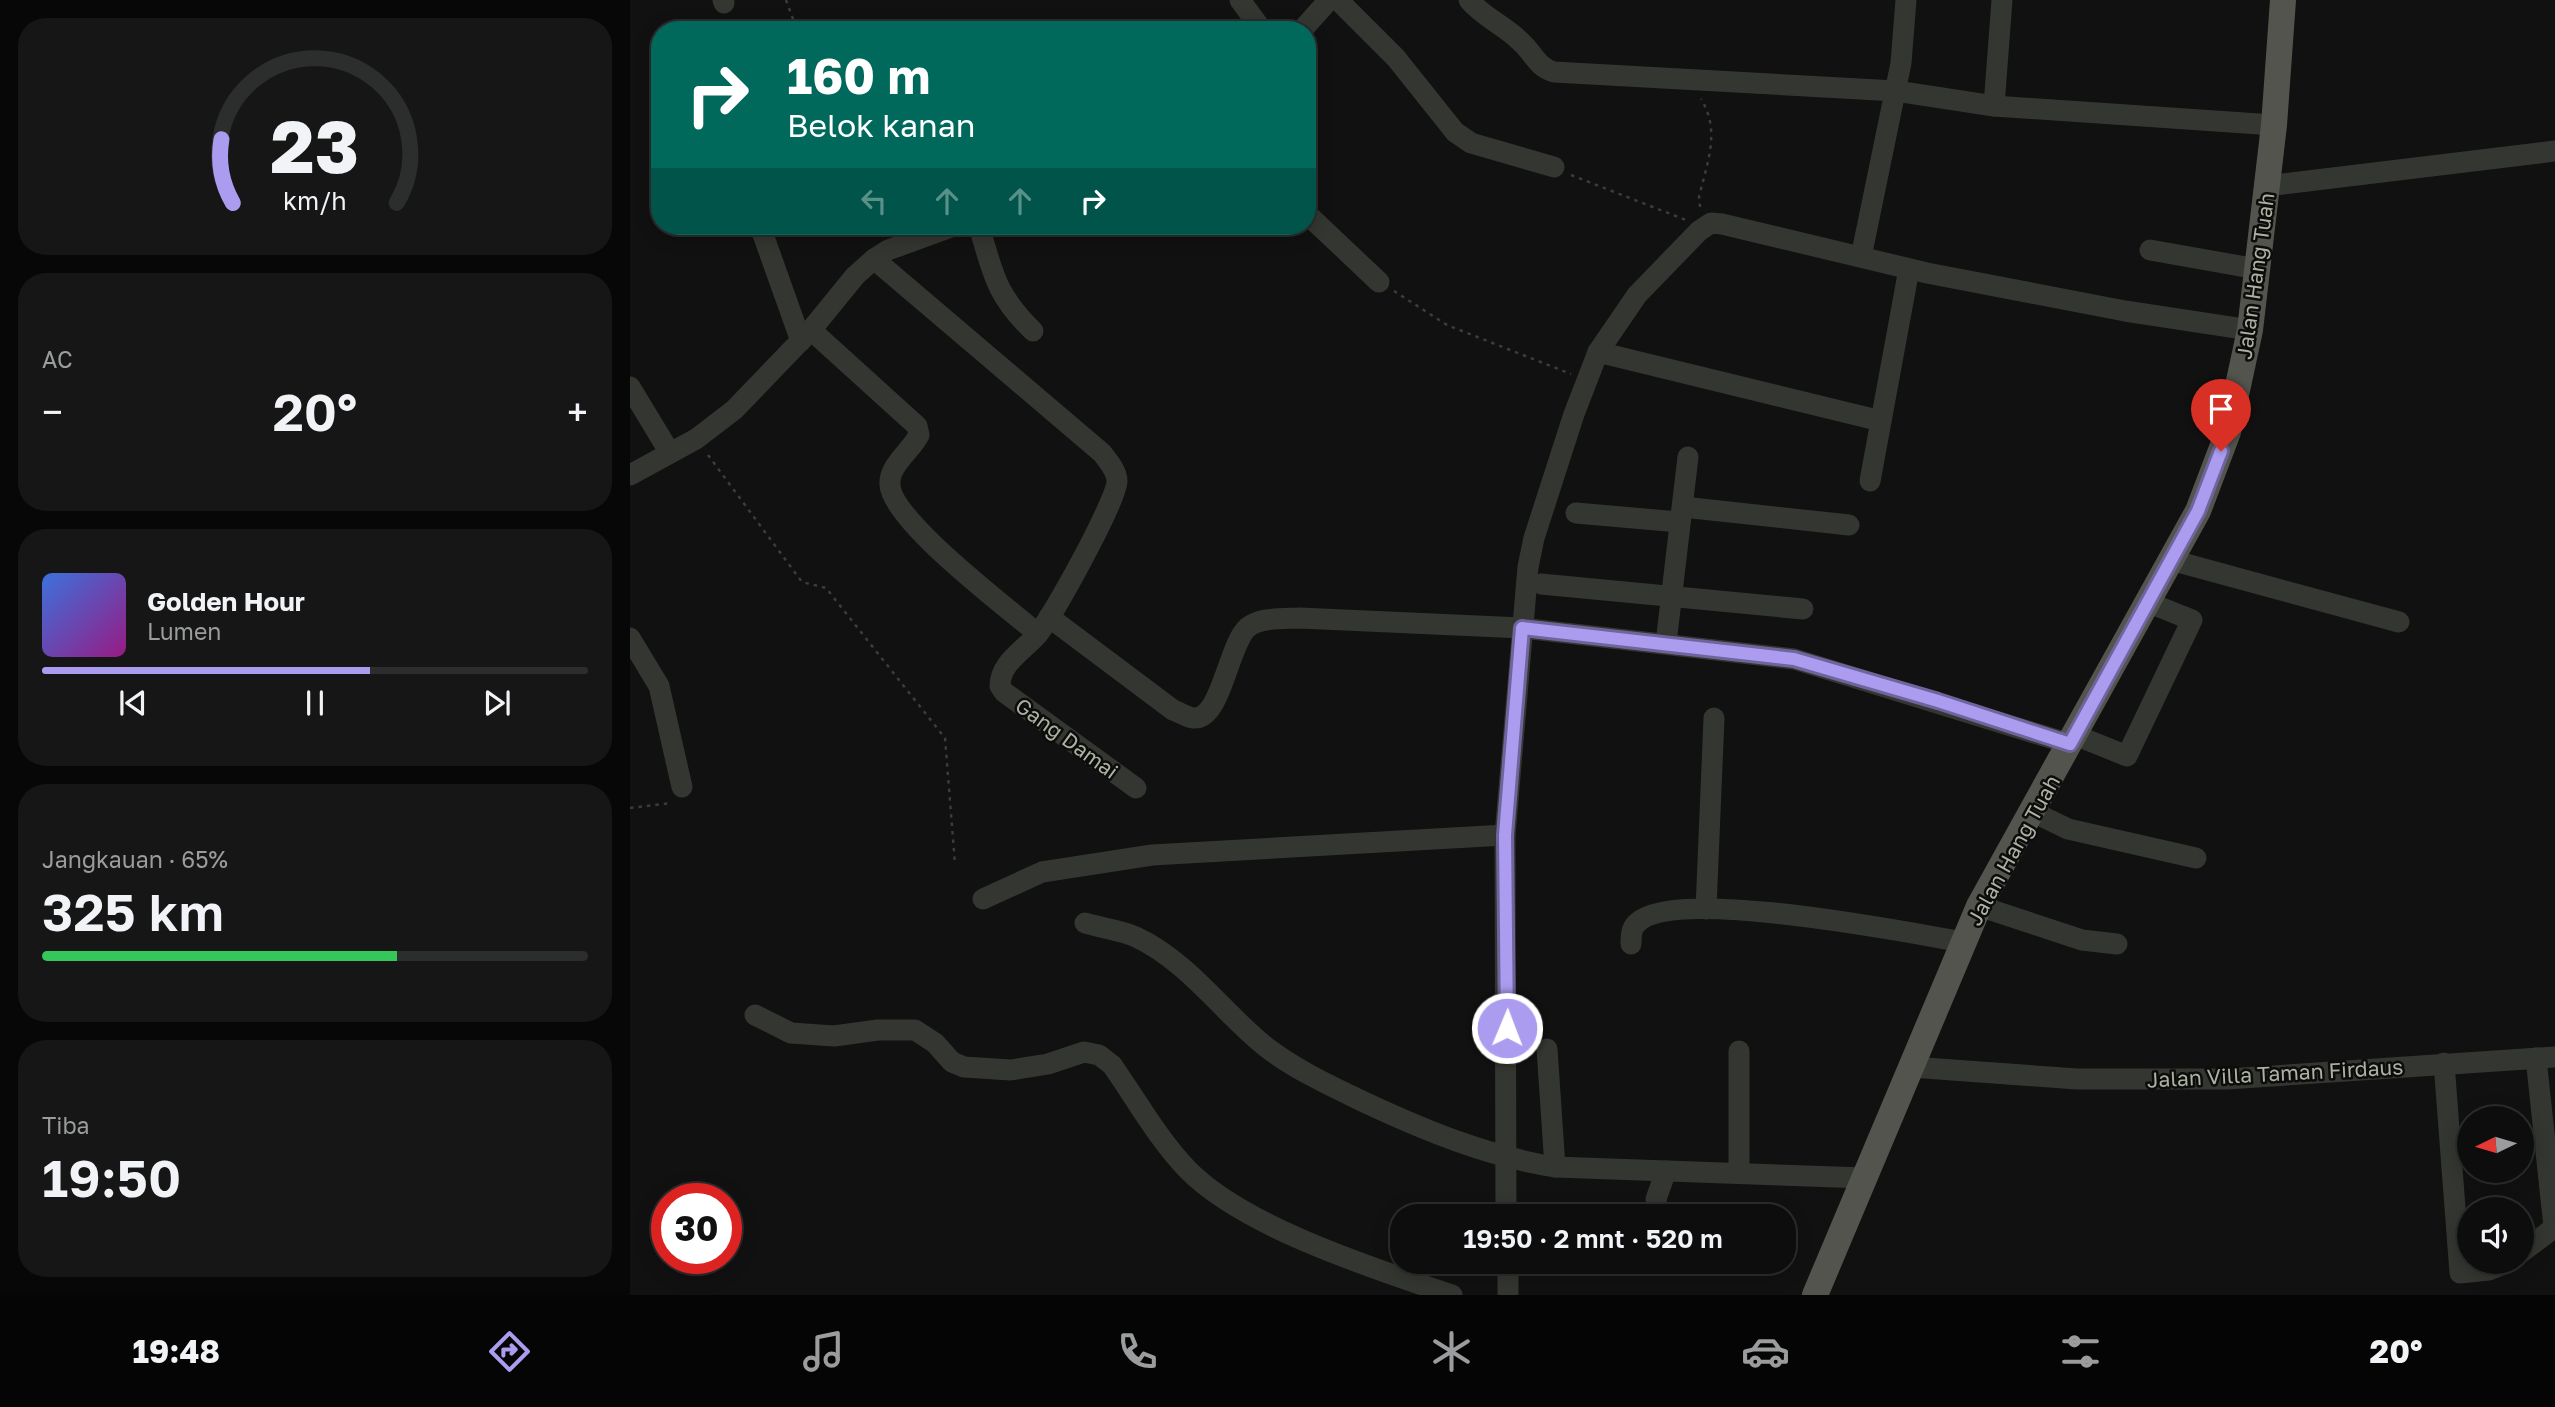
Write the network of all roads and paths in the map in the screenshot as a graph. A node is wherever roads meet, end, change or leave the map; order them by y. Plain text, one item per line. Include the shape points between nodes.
1 (786, 0) edge
2 (1240, 0) edge
3 (1329, 0) edge
4 (1338, 0) edge
5 (1469, 0) edge
6 (1906, 0) edge
7 (2002, 0) edge
8 (2283, 0) edge
9 (794, 21) edge
10 (1255, 21) edge
11 (1310, 21) edge
12 (1682, 79) junction
13 (1895, 91) junction
14 (1994, 106) junction
15 (2274, 125) junction
16 (2555, 151) edge
17 (1554, 167) joint
18 (2267, 186) junction
19 (1316, 222) edge
20 (1705, 227) junction
21 (764, 235) edge
22 (929, 235) edge
23 (982, 235) edge
24 (2150, 250) dead end
25 (1861, 257) junction
26 (874, 259) junction
27 (1909, 269) junction
28 (2257, 269) junction
29 (1379, 282) joint
30 (2250, 330) junction
31 (1033, 331) dead end
32 (806, 335) junction
33 (1598, 352) junction
34 (1587, 380) junction
35 (630, 387) edge
36 (1881, 421) junction
37 (696, 439) junction
38 (670, 453) junction
39 (1688, 457) dead end
40 (630, 475) edge
41 (1870, 481) dead end
42 (1576, 513) dead end
43 (1681, 515) junction
44 (1849, 525) dead end
45 (2171, 560) junction
46 (1541, 584) dead end
47 (1671, 596) junction
48 (2147, 603) junction
49 (1803, 609) dead end
50 (2399, 622) dead end
51 (1044, 625) junction
52 (1522, 628) junction
53 (630, 638) edge
54 (1666, 643) junction
55 (1714, 718) dead end
56 (2073, 740) junction
57 (682, 787) joint
58 (1136, 788) dead end
59 (630, 808) edge
60 (2033, 811) junction
61 (1505, 835) junction
62 (2196, 858) dead end
63 (956, 864) dead end
64 (983, 898) dead end
65 (1979, 906) junction
66 (1706, 909) junction
67 (1085, 923) dead end
68 (1964, 943) junction
69 (1631, 944) dead end
70 (2117, 944) dead end
71 (755, 1015) dead end
72 (1547, 1049) dead end
73 (1739, 1051) dead end
74 (2546, 1057) edge
75 (2444, 1063) junction
76 (1911, 1067) junction
77 (1505, 1159) junction
78 (1555, 1167) junction
79 (1666, 1171) junction
80 (1739, 1173) junction
81 (1865, 1178) junction
82 (1506, 1204) edge
83 (1657, 1204) edge
84 (2555, 1227) edge
85 (2457, 1234) edge
86 (2534, 1243) edge
87 (1507, 1274) edge
88 (1451, 1295) edge
89 (1508, 1295) edge
90 (1815, 1295) edge

1 - 9 path
2 - 10 street
3 - 11 street
4 - 17 street via 1396,58 1455,132 1471,143
5 - 12 street via 1521,42 1545,69
6 - 13 street via 1905,39
7 - 14 street
8 - 15 main road, Jalan Hang Tuah
12 - 13 street
12 - 20 path via 1701,97 1712,124 1711,150 1699,197
13 - 14 street
13 - 25 street
14 - 15 street
15 - 18 main road, Jalan Hang Tuah
16 - 18 street
17 - 20 path
18 - 28 main road, Jalan Hang Tuah
19 - 29 street
20 - 25 street
20 - 33 street via 1637,295
21 - 32 street
22 - 26 street
23 - 31 street via 997,287
24 - 28 street
25 - 27 street
26 - 32 street
26 - 51 street via 1102,453 1114,470 1117,481 1110,505
27 - 30 street
27 - 36 street
28 - 30 main road, Jalan Hang Tuah
29 - 34 path via 1447,325
30 - 45 main road, Jalan Hang Tuah via 2228,432 2198,511
32 - 37 street via 734,410
32 - 51 street via 917,426 919,435 891,473 890,485 892,496 915,528
33 - 34 street
33 - 36 street
34 - 52 street via 1534,538
35 - 38 street
36 - 41 street
37 - 38 street
37 - 63 path via 802,582 826,588 945,738
38 - 40 street
39 - 43 street
42 - 43 street
43 - 44 street
43 - 47 street
45 - 48 main road, Jalan Hang Tuah
45 - 50 street
46 - 47 street
47 - 49 street
47 - 54 street
48 - 56 main road, Jalan Hang Tuah
48 - 56 street via 2192,620 2127,756
51 - 52 street via 1173,710 1194,718 1206,715 1214,704 1235,643 1248,627 1263,621 1300,618
51 - 58 street, Gang Damai via 1004,668 1000,686
52 - 54 street
52 - 61 street
53 - 57 street via 659,686
54 - 56 street via 1794,659
55 - 66 street
56 - 60 main road, Jalan Hang Tuah
57 - 59 path via 674,802
60 - 62 street via 2067,829
60 - 65 main road, Jalan Hang Tuah
61 - 64 street via 1152,855 1042,872
61 - 77 street
65 - 68 main road, Jalan Hang Tuah
65 - 70 street via 2082,940
66 - 68 street via 1822,918
66 - 69 street via 1666,912 1639,921
67 - 77 street via 1135,937 1166,957 1192,975 1267,1047 1320,1081 1417,1127
68 - 76 main road, Jalan Hang Tuah
71 - 88 street via 791,1033 834,1036 915,1030 964,1067 1012,1070 1084,1052 1099,1055 1112,1065 1179,1160 1217,1194 1316,1245
72 - 78 street
73 - 80 street
74 - 75 street, Jalan Villa Taman Firdaus
74 - 84 street
75 - 76 street, Jalan Villa Taman Firdaus via 2227,1079 2077,1079
75 - 85 street
76 - 81 main road, Jalan Hang Tuah
77 - 78 street
77 - 82 street
78 - 79 street
79 - 80 street
79 - 83 street
80 - 81 street
81 - 90 main road, Jalan Hang Tuah
84 - 86 street
87 - 89 street

